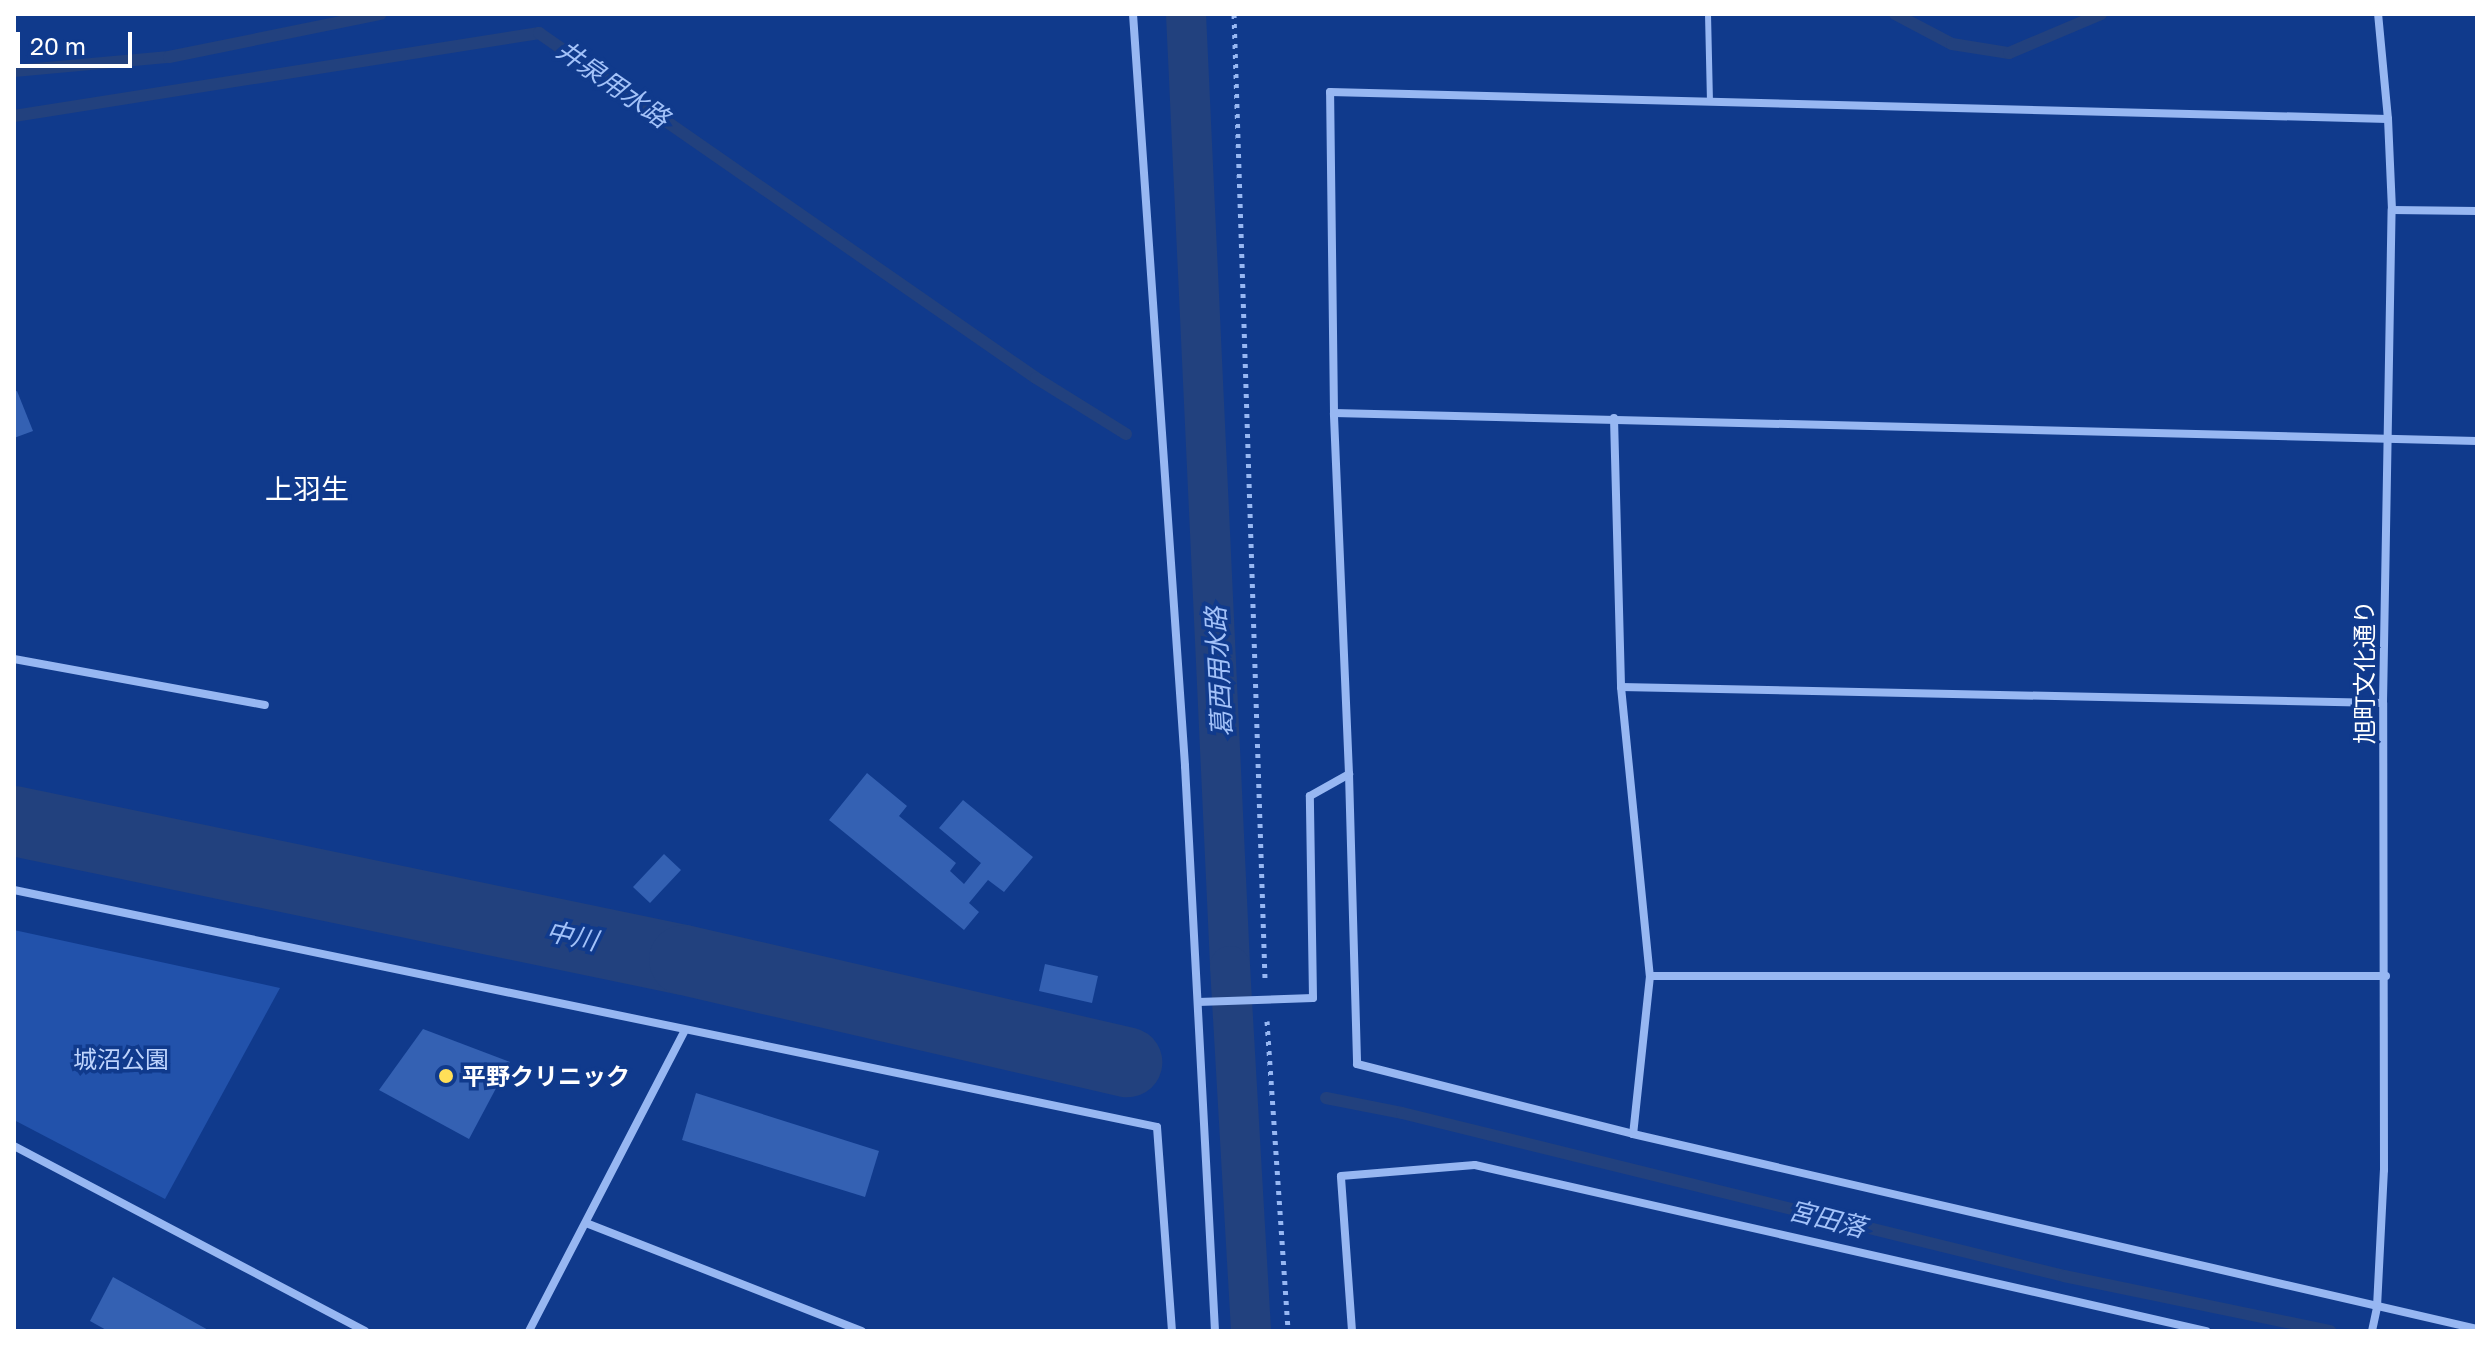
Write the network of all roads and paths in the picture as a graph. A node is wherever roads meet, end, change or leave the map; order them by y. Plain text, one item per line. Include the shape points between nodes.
1 (1133, 14) edge
2 (1234, 14) edge
3 (1708, 14) edge
4 (2378, 14) edge
5 (1710, 101) junction
6 (2388, 119) junction
7 (2392, 210) junction
8 (2477, 211) edge
9 (1334, 413) junction
10 (1614, 418) junction
11 (2387, 439) junction
12 (2477, 441) edge
13 (14, 659) edge
14 (1621, 687) junction
15 (2383, 703) junction
16 (265, 705) dead end
17 (1349, 774) junction
18 (14, 890) edge
19 (1650, 976) junction
20 (2386, 976) junction
21 (1266, 999) junction
22 (1198, 1002) junction
23 (684, 1032) junction
24 (1633, 1134) junction
25 (14, 1146) edge
26 (586, 1223) junction
27 (2377, 1307) junction
28 (2477, 1329) edge
29 (365, 1331) edge
30 (529, 1331) edge
31 (862, 1331) edge
32 (1172, 1331) edge
33 (1215, 1331) edge
34 (1288, 1331) edge
35 (1352, 1331) edge
36 (2206, 1331) edge
37 (2372, 1331) edge

1 - 22 street
2 - 21 path
3 - 5 lane
4 - 6 street, 旭町文化通り
5 - 6 street
5 - 9 street via 1330,92
6 - 7 street, 旭町文化通り
7 - 8 street
7 - 11 street, 旭町文化通り
9 - 10 street
9 - 17 street
10 - 11 street
10 - 14 street
11 - 12 street
11 - 15 street, 旭町文化通り
13 - 16 street
14 - 15 street
14 - 19 street
15 - 20 street, 旭町文化通り
17 - 21 street via 1310,796 1313,998
17 - 24 street via 1357,1064
18 - 23 street
19 - 20 street
19 - 24 street
20 - 27 street, 旭町文化通り
21 - 22 street
21 - 34 path
22 - 33 street
23 - 26 street
23 - 32 street via 1157,1127
24 - 27 street
25 - 29 street
26 - 30 street
26 - 31 street
27 - 28 street
27 - 37 street, 旭町文化通り
35 - 36 street via 1341,1176 1475,1165

